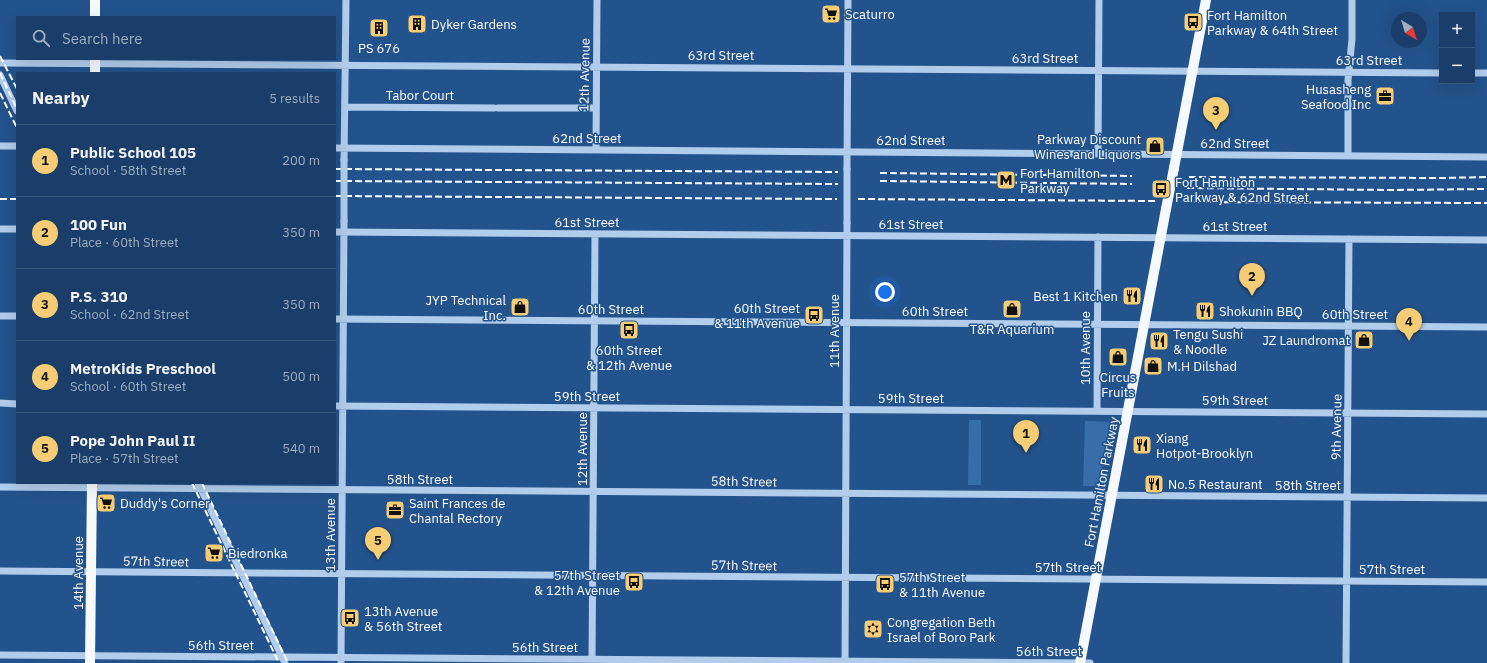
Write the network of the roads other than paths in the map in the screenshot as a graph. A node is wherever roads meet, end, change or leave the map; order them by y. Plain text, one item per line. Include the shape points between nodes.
1 (95, 0) edge
2 (346, 0) edge
3 (597, 0) edge
4 (848, 0) edge
5 (1099, 0) edge
6 (1206, 0) edge
7 (1352, 0) edge
8 (95, 16) edge
9 (0, 63) edge
10 (95, 65) edge
11 (345, 65) junction
12 (596, 67) junction
13 (848, 68) junction
14 (1099, 70) junction
15 (1192, 71) junction
16 (1350, 72) junction
17 (1439, 72) edge
18 (1475, 73) edge
19 (1487, 73) edge
20 (0, 76) edge
21 (345, 107) junction
22 (596, 108) junction
23 (16, 109) edge
24 (0, 146) edge
25 (16, 146) edge
26 (336, 148) edge
27 (344, 148) junction
28 (596, 150) junction
29 (847, 152) junction
30 (1098, 154) junction
31 (1176, 155) junction
32 (1348, 156) junction
33 (1487, 157) edge
34 (0, 229) edge
35 (16, 229) edge
36 (336, 232) edge
37 (344, 232) junction
38 (595, 235) junction
39 (846, 236) junction
40 (1098, 237) junction
41 (1160, 238) junction
42 (1349, 239) junction
43 (1487, 240) edge
44 (0, 316) edge
45 (16, 316) edge
46 (336, 319) edge
47 (344, 319) junction
48 (595, 321) junction
49 (846, 323) junction
50 (1097, 324) junction
51 (1144, 325) junction
52 (1348, 326) junction
53 (1487, 327) edge
54 (0, 403) edge
55 (16, 404) edge
56 (336, 406) edge
57 (343, 406) junction
58 (594, 408) junction
59 (845, 409) junction
60 (1097, 411) junction
61 (1128, 411) junction
62 (1348, 413) junction
63 (1487, 414) edge
64 (92, 486) edge
65 (199, 486) edge
66 (0, 487) edge
67 (342, 490) junction
68 (594, 492) junction
69 (846, 494) junction
70 (1112, 495) junction
71 (1347, 497) junction
72 (1487, 498) edge
73 (0, 571) edge
74 (91, 572) junction
75 (242, 573) junction
76 (342, 574) junction
77 (593, 575) junction
78 (844, 578) junction
79 (1096, 579) junction
80 (1347, 581) junction
81 (1487, 582) edge
82 (0, 655) edge
83 (90, 659) edge
84 (284, 660) edge
85 (341, 660) edge
86 (592, 661) edge
87 (845, 662) edge
88 (1080, 663) edge
89 (1090, 663) edge
90 (1346, 663) edge

1 - 8 main road
2 - 11 street, 13th Avenue
3 - 12 street, 12th Avenue
4 - 13 street, 11th Avenue
5 - 14 street
6 - 15 main road, Fort Hamilton Parkway
7 - 16 street
9 - 10 street, 63rd Street
10 - 11 street, 63rd Street
11 - 12 street, 63rd Street
11 - 21 street, 13th Avenue
12 - 13 street, 63rd Street
12 - 22 street, 12th Avenue
13 - 14 street, 63rd Street
13 - 29 street, 11th Avenue
14 - 15 street, 63rd Street
14 - 30 street
15 - 16 street, 63rd Street
15 - 31 main road, Fort Hamilton Parkway
16 - 17 street, 63rd Street
16 - 32 street
18 - 19 street
20 - 23 street
21 - 22 street, Tabor Court
21 - 27 street, 13th Avenue
22 - 28 street, 12th Avenue
24 - 25 street
26 - 27 street, 62nd Street
27 - 28 street, 62nd Street
27 - 37 street, 13th Avenue, bridge
28 - 29 street, 62nd Street
29 - 30 street, 62nd Street
29 - 39 street, 11th Avenue, bridge
30 - 31 street, 62nd Street
31 - 32 street, 62nd Street
31 - 41 main road, Fort Hamilton Parkway, bridge
32 - 33 street, 62nd Street
34 - 35 street
36 - 37 street, 61st Street
37 - 38 street, 61st Street
37 - 47 street, 13th Avenue
38 - 39 street, 61st Street
38 - 48 street, 12th Avenue
39 - 40 street, 61st Street
39 - 49 street, 11th Avenue
40 - 41 street, 61st Street
40 - 50 street, 10th Avenue
41 - 42 street, 61st Street
41 - 51 main road, Fort Hamilton Parkway
42 - 43 street, 61st Street
42 - 52 street, 9th Avenue
44 - 45 street
46 - 47 street, 60th Street
47 - 48 street, 60th Street
47 - 57 street, 13th Avenue
48 - 49 street, 60th Street
48 - 58 street, 12th Avenue
49 - 50 street, 60th Street
49 - 59 street, 11th Avenue
50 - 51 street, 60th Street
50 - 60 street, 10th Avenue
51 - 52 street, 60th Street
51 - 61 main road, Fort Hamilton Parkway
52 - 53 street, 60th Street
52 - 62 street, 9th Avenue
54 - 55 street
56 - 57 street, 59th Street
57 - 58 street, 59th Street
57 - 67 street, 13th Avenue
58 - 59 street, 59th Street
58 - 68 street, 12th Avenue
59 - 60 street, 59th Street
59 - 69 street, 11th Avenue
60 - 61 street, 59th Street
61 - 62 street, 59th Street
61 - 70 main road, Fort Hamilton Parkway
62 - 63 street, 59th Street
62 - 71 street, 9th Avenue
64 - 65 street, 58th Street
64 - 66 street, 58th Street
64 - 74 main road, 14th Avenue
65 - 67 street, 58th Street
65 - 75 street
67 - 68 street, 58th Street
67 - 76 street, 13th Avenue
68 - 69 street, 58th Street
68 - 77 street, 12th Avenue
69 - 70 street, 58th Street
69 - 78 street, 11th Avenue
70 - 71 street, 58th Street
70 - 79 main road, Fort Hamilton Parkway
71 - 72 street, 58th Street
71 - 80 street, 9th Avenue
73 - 74 street, 57th Street
74 - 75 street, 57th Street
74 - 83 main road, 14th Avenue
75 - 76 street, 57th Street
75 - 84 street
76 - 77 street, 57th Street
76 - 85 street, 13th Avenue
77 - 78 street, 57th Street
77 - 86 street, 12th Avenue
78 - 79 street, 57th Street
78 - 87 street, 11th Avenue
79 - 80 street, 57th Street
79 - 88 main road, Fort Hamilton Parkway
80 - 81 street, 57th Street
80 - 90 street, 9th Avenue
82 - 83 street, 56th Street
83 - 84 street, 56th Street
84 - 85 street, 56th Street
85 - 86 street, 56th Street
86 - 87 street, 56th Street
87 - 88 street, 56th Street
88 - 89 street, 56th Street

